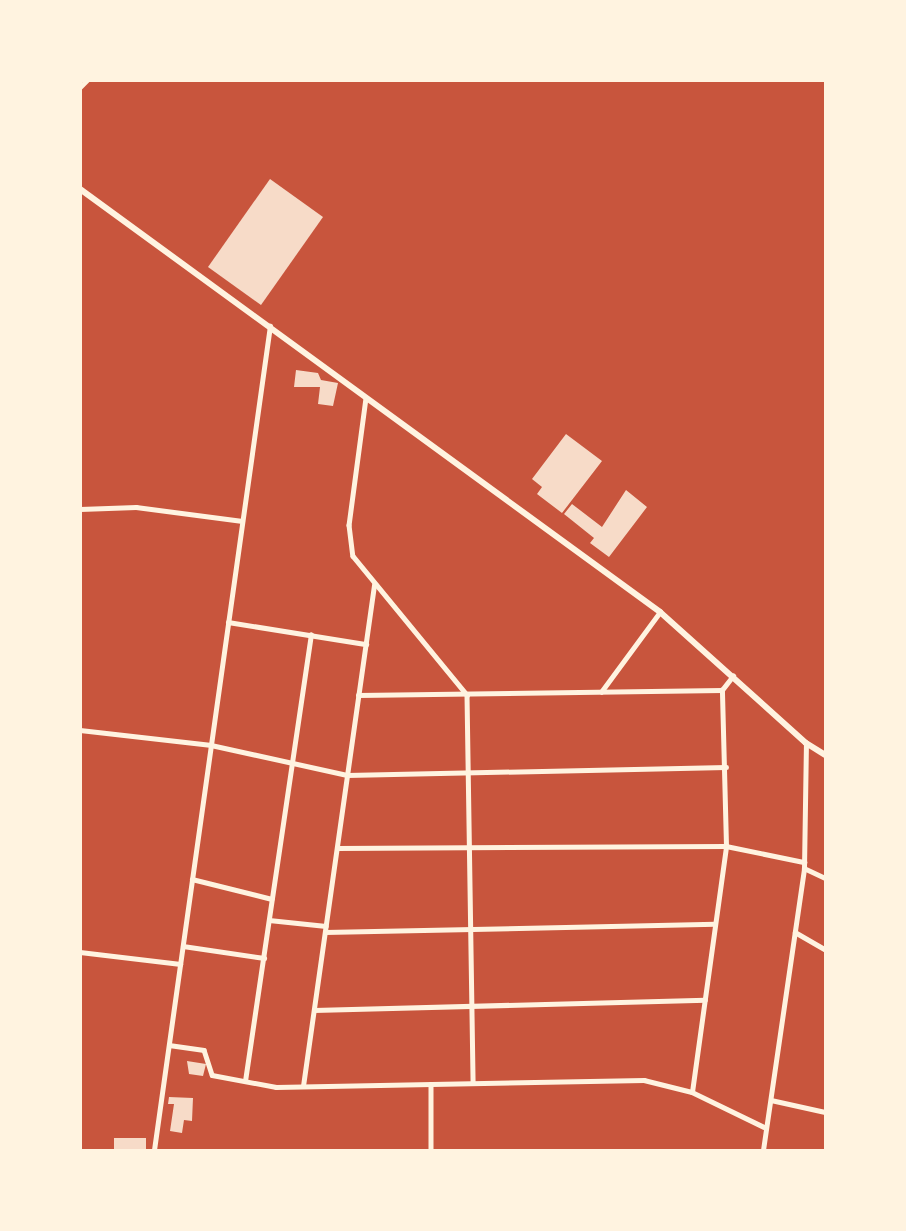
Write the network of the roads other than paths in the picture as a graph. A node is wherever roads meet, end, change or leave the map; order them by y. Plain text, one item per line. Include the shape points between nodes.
1 (87, 80) edge
2 (80, 87) edge
3 (80, 189) edge
4 (270, 326) junction
5 (366, 394) junction
6 (80, 509) edge
7 (243, 521) junction
8 (374, 584) junction
9 (660, 612) junction
10 (228, 622) junction
11 (311, 635) junction
12 (366, 644) junction
13 (734, 676) junction
14 (722, 690) junction
15 (601, 692) junction
16 (358, 695) junction
17 (467, 695) junction
18 (80, 730) edge
19 (806, 743) junction
20 (211, 746) junction
21 (825, 755) edge
22 (292, 762) junction
23 (726, 767) junction
24 (468, 772) junction
25 (347, 775) junction
26 (726, 846) junction
27 (470, 847) junction
28 (337, 848) junction
29 (804, 865) junction
30 (192, 878) junction
31 (825, 878) edge
32 (272, 899) junction
33 (269, 920) junction
34 (715, 924) junction
35 (325, 929) junction
36 (471, 929) junction
37 (795, 932) junction
38 (183, 946) junction
39 (825, 949) edge
40 (80, 952) edge
41 (264, 958) junction
42 (180, 964) junction
43 (705, 1000) junction
44 (472, 1006) junction
45 (314, 1010) junction
46 (169, 1045) junction
47 (246, 1081) junction
48 (473, 1083) junction
49 (431, 1084) junction
50 (303, 1086) junction
51 (692, 1092) junction
52 (771, 1100) junction
53 (825, 1112) edge
54 (767, 1128) junction
55 (154, 1150) edge
56 (432, 1150) edge
57 (763, 1150) edge

1 - 2 street
3 - 4 main road
4 - 5 main road
4 - 7 street
5 - 8 street via 349,543
5 - 9 main road
6 - 7 street via 136,507
7 - 10 street
8 - 12 street
8 - 17 street
9 - 13 main road
9 - 15 street
10 - 11 street
10 - 20 street
11 - 12 street
11 - 22 street
12 - 16 street
13 - 14 street
13 - 19 main road
14 - 15 street
14 - 23 street
15 - 17 street
16 - 17 street
16 - 25 street
17 - 24 street
18 - 20 street
19 - 21 main road
19 - 29 street
20 - 22 street
20 - 30 street
22 - 25 street
22 - 32 street
23 - 24 street
23 - 26 street
24 - 25 street
24 - 27 street
25 - 28 street
26 - 27 street
26 - 29 street
26 - 34 street
27 - 28 street
27 - 36 street
28 - 35 street
29 - 31 street
29 - 37 street
30 - 32 street
30 - 38 street
32 - 33 street
33 - 35 street
33 - 41 street
34 - 36 street
34 - 43 street
35 - 36 street
35 - 45 street
36 - 44 street
37 - 39 street
37 - 52 street
38 - 41 street
38 - 42 street
40 - 42 street
41 - 47 street
42 - 46 street
43 - 44 street
43 - 51 street
44 - 45 street
44 - 48 street
45 - 50 street
46 - 47 street via 204,1050 212,1075
46 - 55 street
47 - 50 street
48 - 49 street
48 - 51 street via 644,1080
49 - 50 street
49 - 56 street
51 - 54 street
52 - 53 street
52 - 54 street
54 - 57 street

